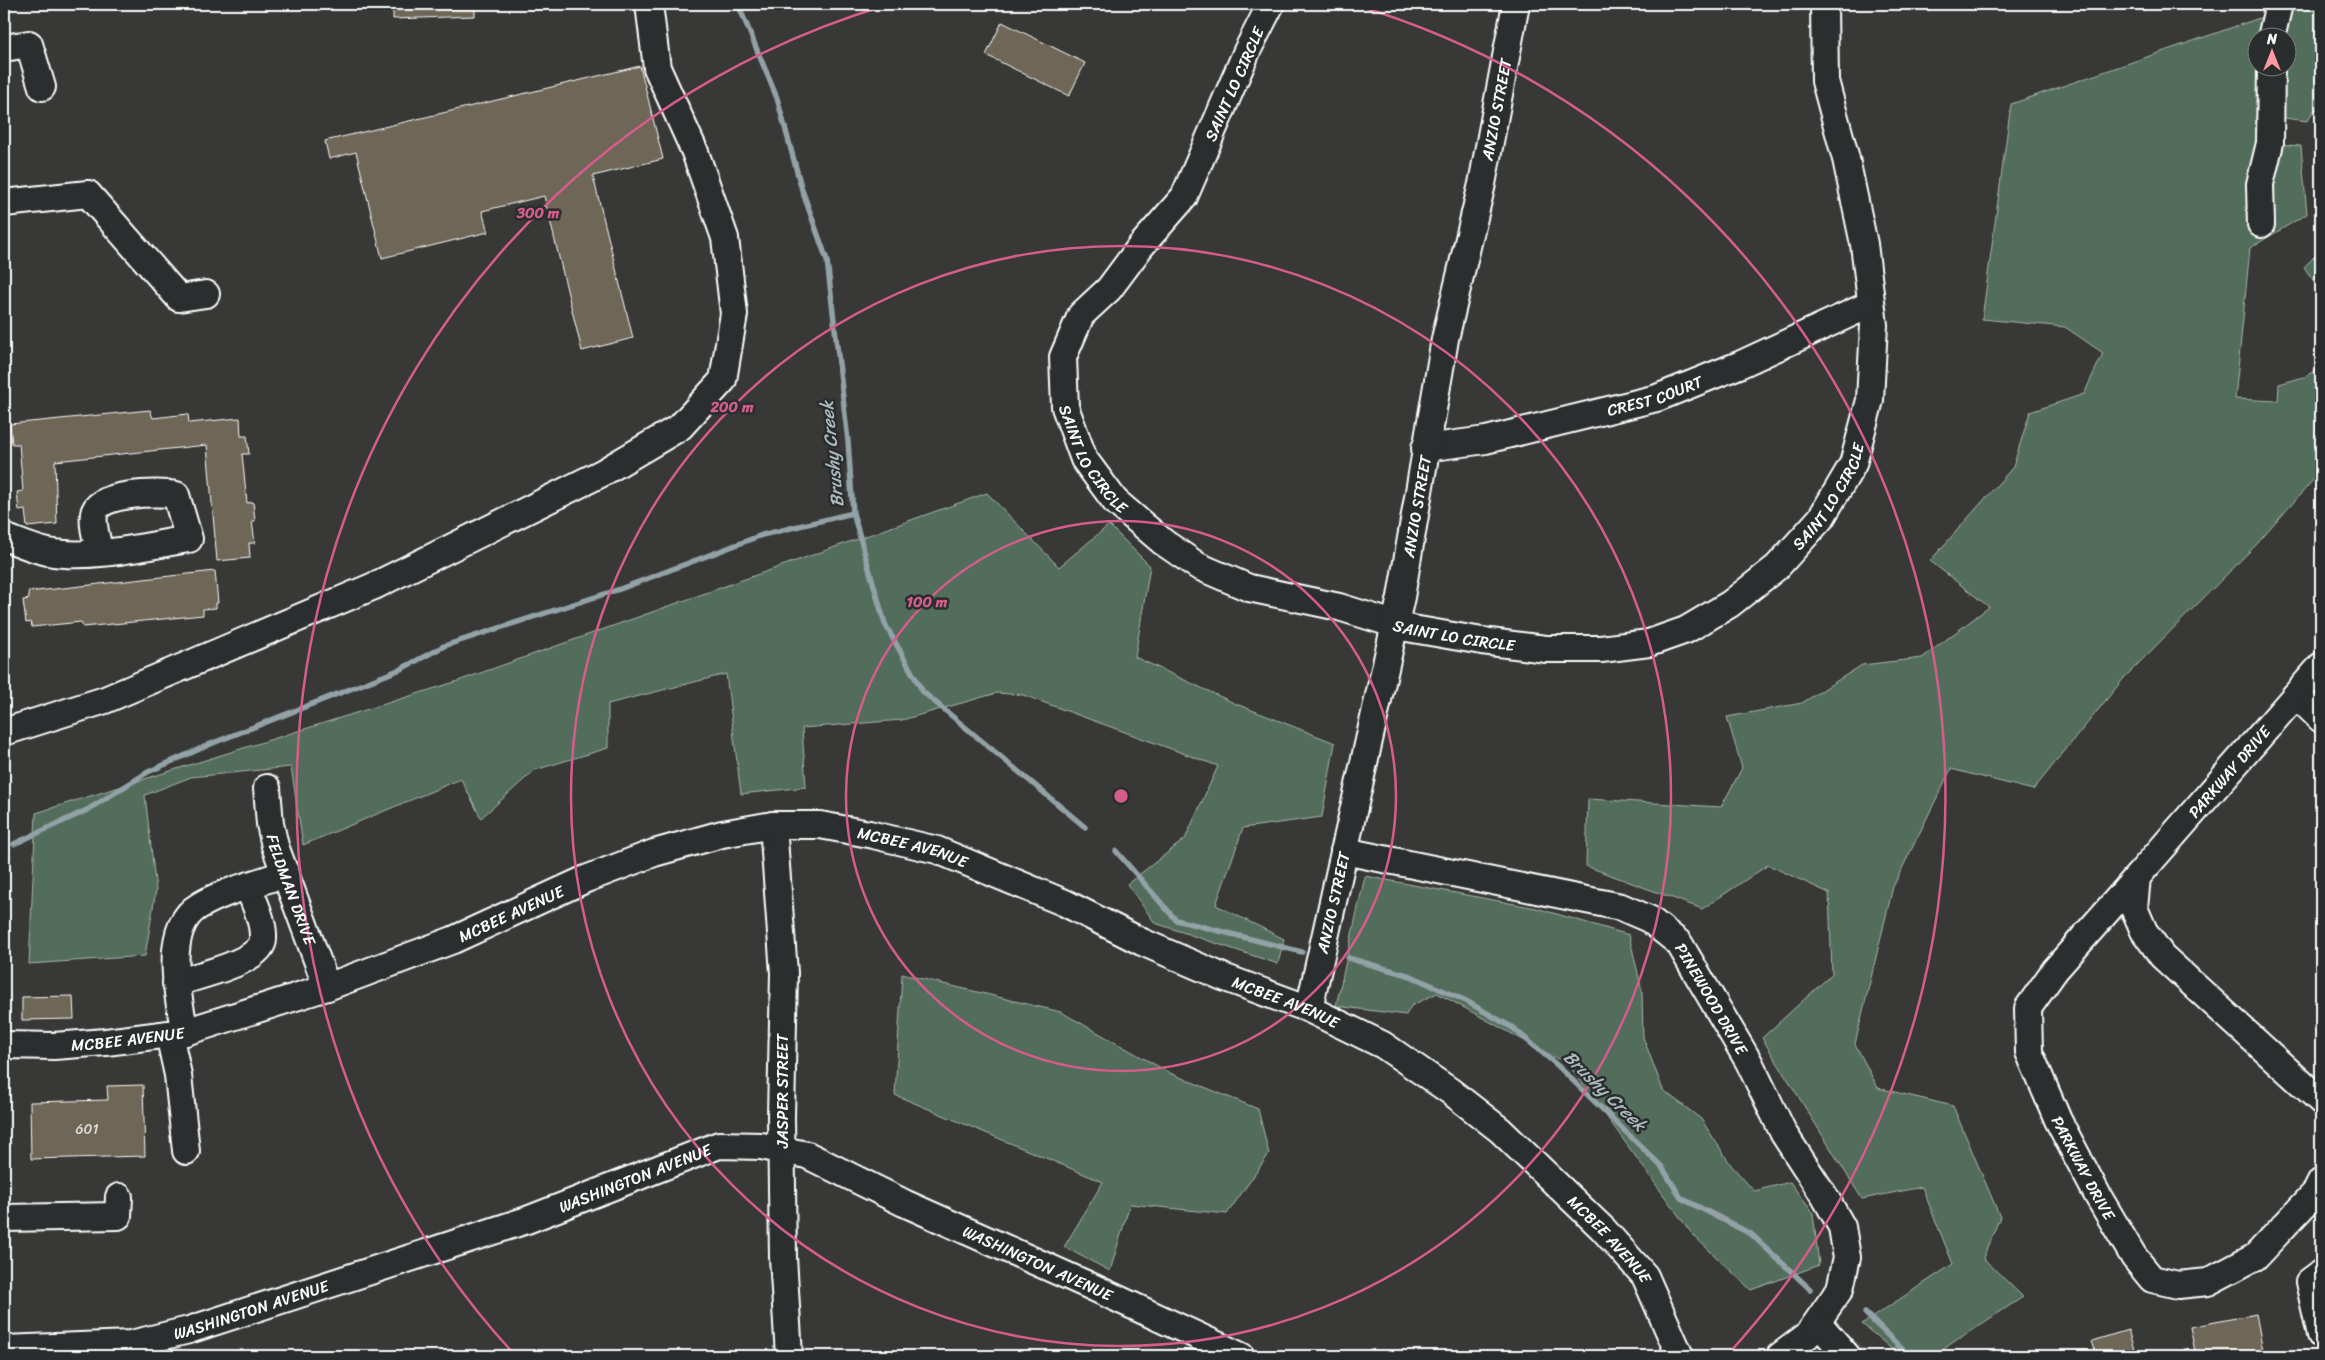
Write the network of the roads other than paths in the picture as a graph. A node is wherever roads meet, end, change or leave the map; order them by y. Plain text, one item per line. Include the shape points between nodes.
1 (649, 4) edge
2 (1271, 4) edge
3 (1516, 4) edge
4 (1824, 4) edge
5 (2279, 4) edge
6 (2273, 28) edge
7 (4, 48) edge
8 (2271, 78) edge
9 (42, 87) dead end
10 (4, 203) edge
11 (2261, 224) dead end
12 (206, 294) dead end
13 (1871, 304) junction
14 (1425, 448) junction
15 (4, 538) edge
16 (100, 552) junction
17 (1394, 624) junction
18 (2321, 666) edge
19 (2296, 694) junction
20 (2321, 719) edge
21 (4, 732) edge
22 (267, 788) dead end
23 (773, 825) junction
24 (1344, 851) junction
25 (286, 873) junction
26 (2137, 878) junction
27 (248, 886) junction
28 (176, 983) junction
29 (327, 987) junction
30 (1309, 1009) junction
31 (177, 1033) junction
32 (4, 1045) edge
33 (2321, 1101) edge
34 (782, 1150) junction
35 (186, 1151) dead end
36 (2321, 1182) edge
37 (119, 1197) dead end
38 (4, 1218) edge
39 (2321, 1273) edge
40 (1816, 1325) junction
41 (2321, 1335) edge
42 (4, 1349) edge
43 (789, 1356) edge
44 (1241, 1356) edge
45 (1680, 1356) edge
46 (1780, 1356) edge
47 (1847, 1356) edge

1 - 21 street via 657,68 695,152 725,238 734,314 723,380 680,427 610,469 374,586 105,700
2 - 17 street, SAINT LO CIRCLE via 1247,51 1184,197 1109,289 1081,315 1063,357 1065,407 1084,459 1115,501 1163,542 1198,566 1249,588 1339,607
3 - 14 street, ANZIO STREET via 1482,184 1445,339
4 - 13 street, SAINT LO CIRCLE via 1825,81 1846,158 1864,244
5 - 6 street
7 - 9 street via 29,44
8 - 11 street via 2270,143 2260,184
10 - 12 street via 88,194 179,298
13 - 14 street, CREST COURT via 1739,365 1656,398 1486,440
13 - 17 street, SAINT LO CIRCLE via 1874,325 1870,400 1853,464 1821,518 1777,567 1730,604 1686,630 1649,643 1601,648 1537,648
14 - 17 street, ANZIO STREET
15 - 16 street via 47,552
16 - 16 street via 188,539 176,494 111,498 100,504 94,512
17 - 24 street, ANZIO STREET
18 - 19 street, PARKWAY DRIVE
19 - 20 street
19 - 26 street, PARKWAY DRIVE
22 - 25 street, FELDMAN DRIVE via 270,824
23 - 29 street, MCBEE AVENUE via 722,834 654,853 578,883 453,940
23 - 30 street, MCBEE AVENUE via 820,825 937,850 1065,903 1142,942 1223,977
23 - 34 street, JASPER STREET via 784,973
24 - 30 street, ANZIO STREET
24 - 40 street, PINEWOOD DRIVE via 1621,907 1649,919 1679,943 1749,1062 1784,1134 1842,1227 1847,1257 1840,1289
25 - 27 street
25 - 29 street, FELDMAN DRIVE
26 - 33 street via 2134,908 2144,931 2162,956
26 - 36 street, PARKWAY DRIVE via 2055,970 2028,1008 2029,1052 2058,1120 2134,1256 2152,1279 2178,1284 2208,1282 2256,1256 2316,1192
27 - 28 street via 198,906 186,917 180,929
27 - 28 street via 260,918 264,939 261,947 245,960
28 - 31 street
29 - 31 street, MCBEE AVENUE
30 - 45 street, MCBEE AVENUE via 1383,1046 1450,1091 1500,1130 1603,1229 1645,1276
31 - 32 street, MCBEE AVENUE via 62,1045
31 - 35 street
34 - 42 street, WASHINGTON AVENUE via 719,1145 527,1220 189,1330 131,1344
34 - 43 street, JASPER STREET
34 - 44 street, WASHINGTON AVENUE via 807,1155 904,1203
37 - 38 street via 118,1216
39 - 41 street via 2309,1282
40 - 46 street, PINEWOOD DRIVE
40 - 47 street

